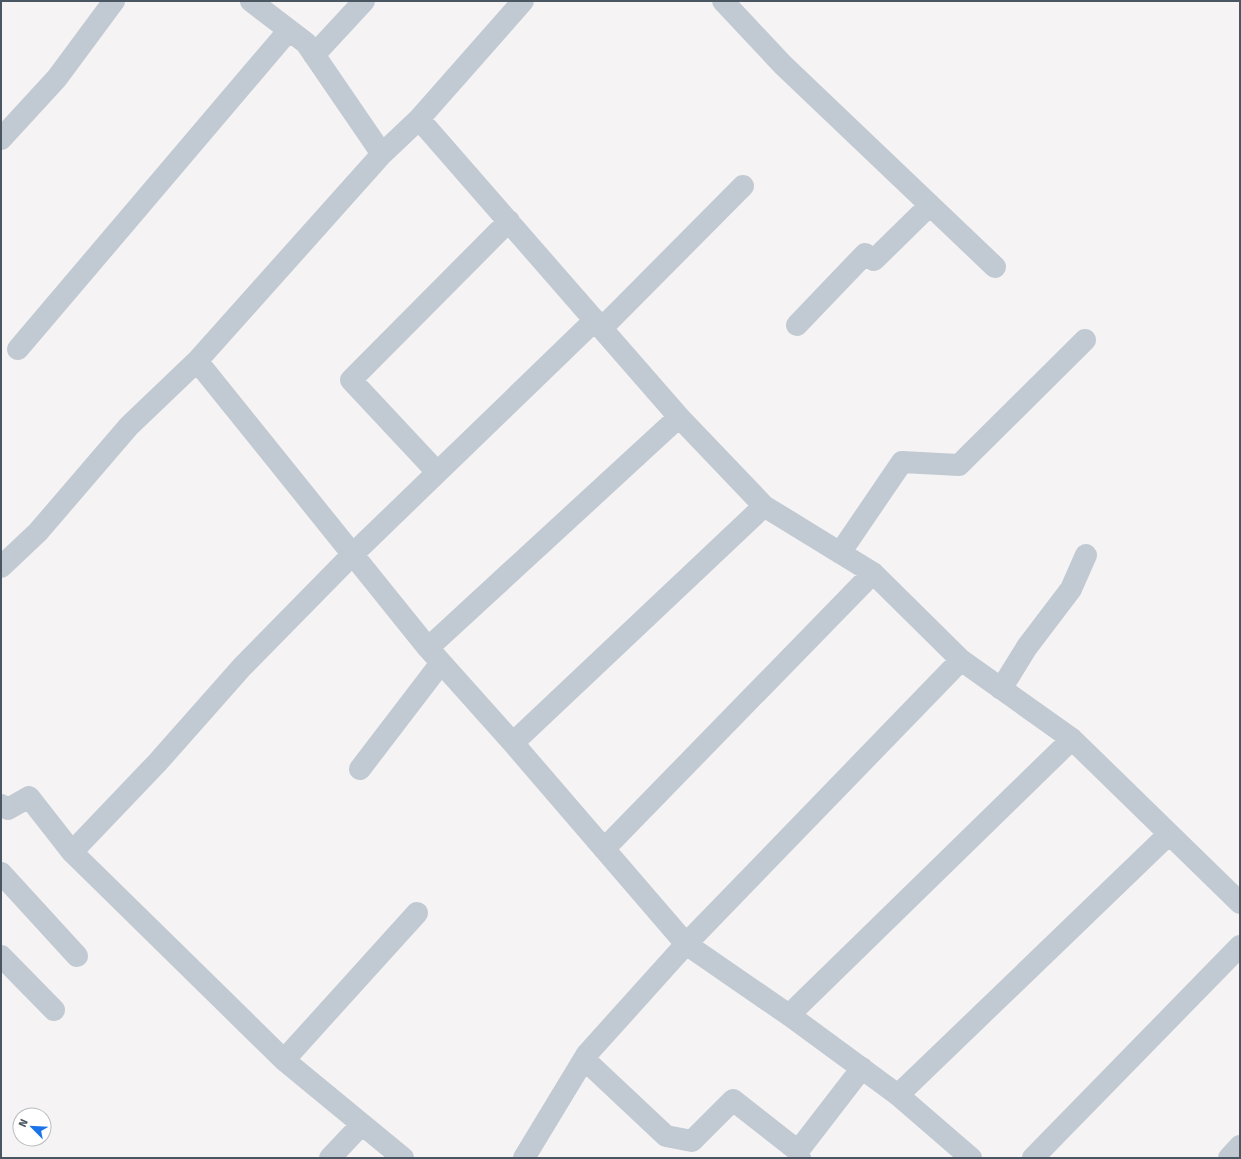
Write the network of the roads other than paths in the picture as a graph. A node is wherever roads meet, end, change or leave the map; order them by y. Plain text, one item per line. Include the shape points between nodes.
1 (114, 1) edge
2 (251, 1) edge
3 (364, 1) edge
4 (523, 1) edge
5 (723, 1) edge
6 (289, 30) junction
7 (314, 55) junction
8 (418, 119) junction
9 (1, 139) edge
10 (382, 154) junction
11 (743, 186) dead end
12 (930, 205) junction
13 (509, 221) junction
14 (995, 267) dead end
15 (599, 324) junction
16 (797, 325) dead end
17 (1085, 340) dead end
18 (18, 349) dead end
19 (197, 361) junction
20 (679, 417) junction
21 (438, 472) junction
22 (764, 506) junction
23 (840, 553) junction
24 (352, 555) junction
25 (1086, 555) dead end
26 (1, 567) edge
27 (873, 573) junction
28 (435, 656) junction
29 (960, 660) junction
30 (1001, 689) junction
31 (1072, 739) junction
32 (513, 743) junction
33 (360, 769) dead end
34 (3, 810) edge
35 (1169, 834) junction
36 (604, 849) junction
37 (72, 852) junction
38 (1, 873) edge
39 (1240, 903) edge
40 (417, 913) dead end
41 (686, 944) junction
42 (1240, 946) edge
43 (1, 956) edge
44 (77, 956) dead end
45 (54, 1010) dead end
46 (789, 1015) junction
47 (584, 1059) junction
48 (284, 1060) junction
49 (862, 1068) junction
50 (898, 1095) junction
51 (362, 1124) junction
52 (1240, 1146) edge
53 (799, 1154) edge
54 (330, 1158) edge
55 (403, 1158) edge
56 (524, 1158) edge
57 (971, 1158) edge
58 (1033, 1158) edge
59 (1229, 1158) edge

1 - 9 street via 57,78
2 - 6 street
3 - 7 street
4 - 8 street
5 - 12 street via 784,65
6 - 7 street via 306,43
6 - 18 street
7 - 10 street
8 - 10 street
8 - 13 street
10 - 19 street
11 - 15 street
12 - 14 street
12 - 16 street via 874,260 865,254
13 - 15 street
13 - 21 street via 351,380
15 - 20 street
15 - 21 street
17 - 23 street via 959,465 902,462
19 - 24 street
19 - 26 street via 129,426 38,532
20 - 22 street
20 - 28 street
21 - 24 street
22 - 23 street
22 - 32 street
23 - 27 street
24 - 28 street
24 - 37 street via 242,667 157,763
25 - 30 street via 1071,589 1027,647
27 - 29 street
27 - 36 street
28 - 32 street
28 - 33 street
29 - 30 street
29 - 41 street
30 - 31 street
31 - 35 street
31 - 46 street
32 - 36 street
34 - 37 street via 28,796
35 - 39 street
35 - 50 street
36 - 41 street
37 - 48 street
38 - 44 street
40 - 48 street
41 - 46 street
41 - 47 street
42 - 58 street
43 - 45 street
46 - 49 street
47 - 53 street via 666,1136 692,1141 732,1100
47 - 56 street
48 - 51 street
49 - 50 street
49 - 53 street
50 - 57 street
51 - 54 street
51 - 55 street
52 - 59 street

